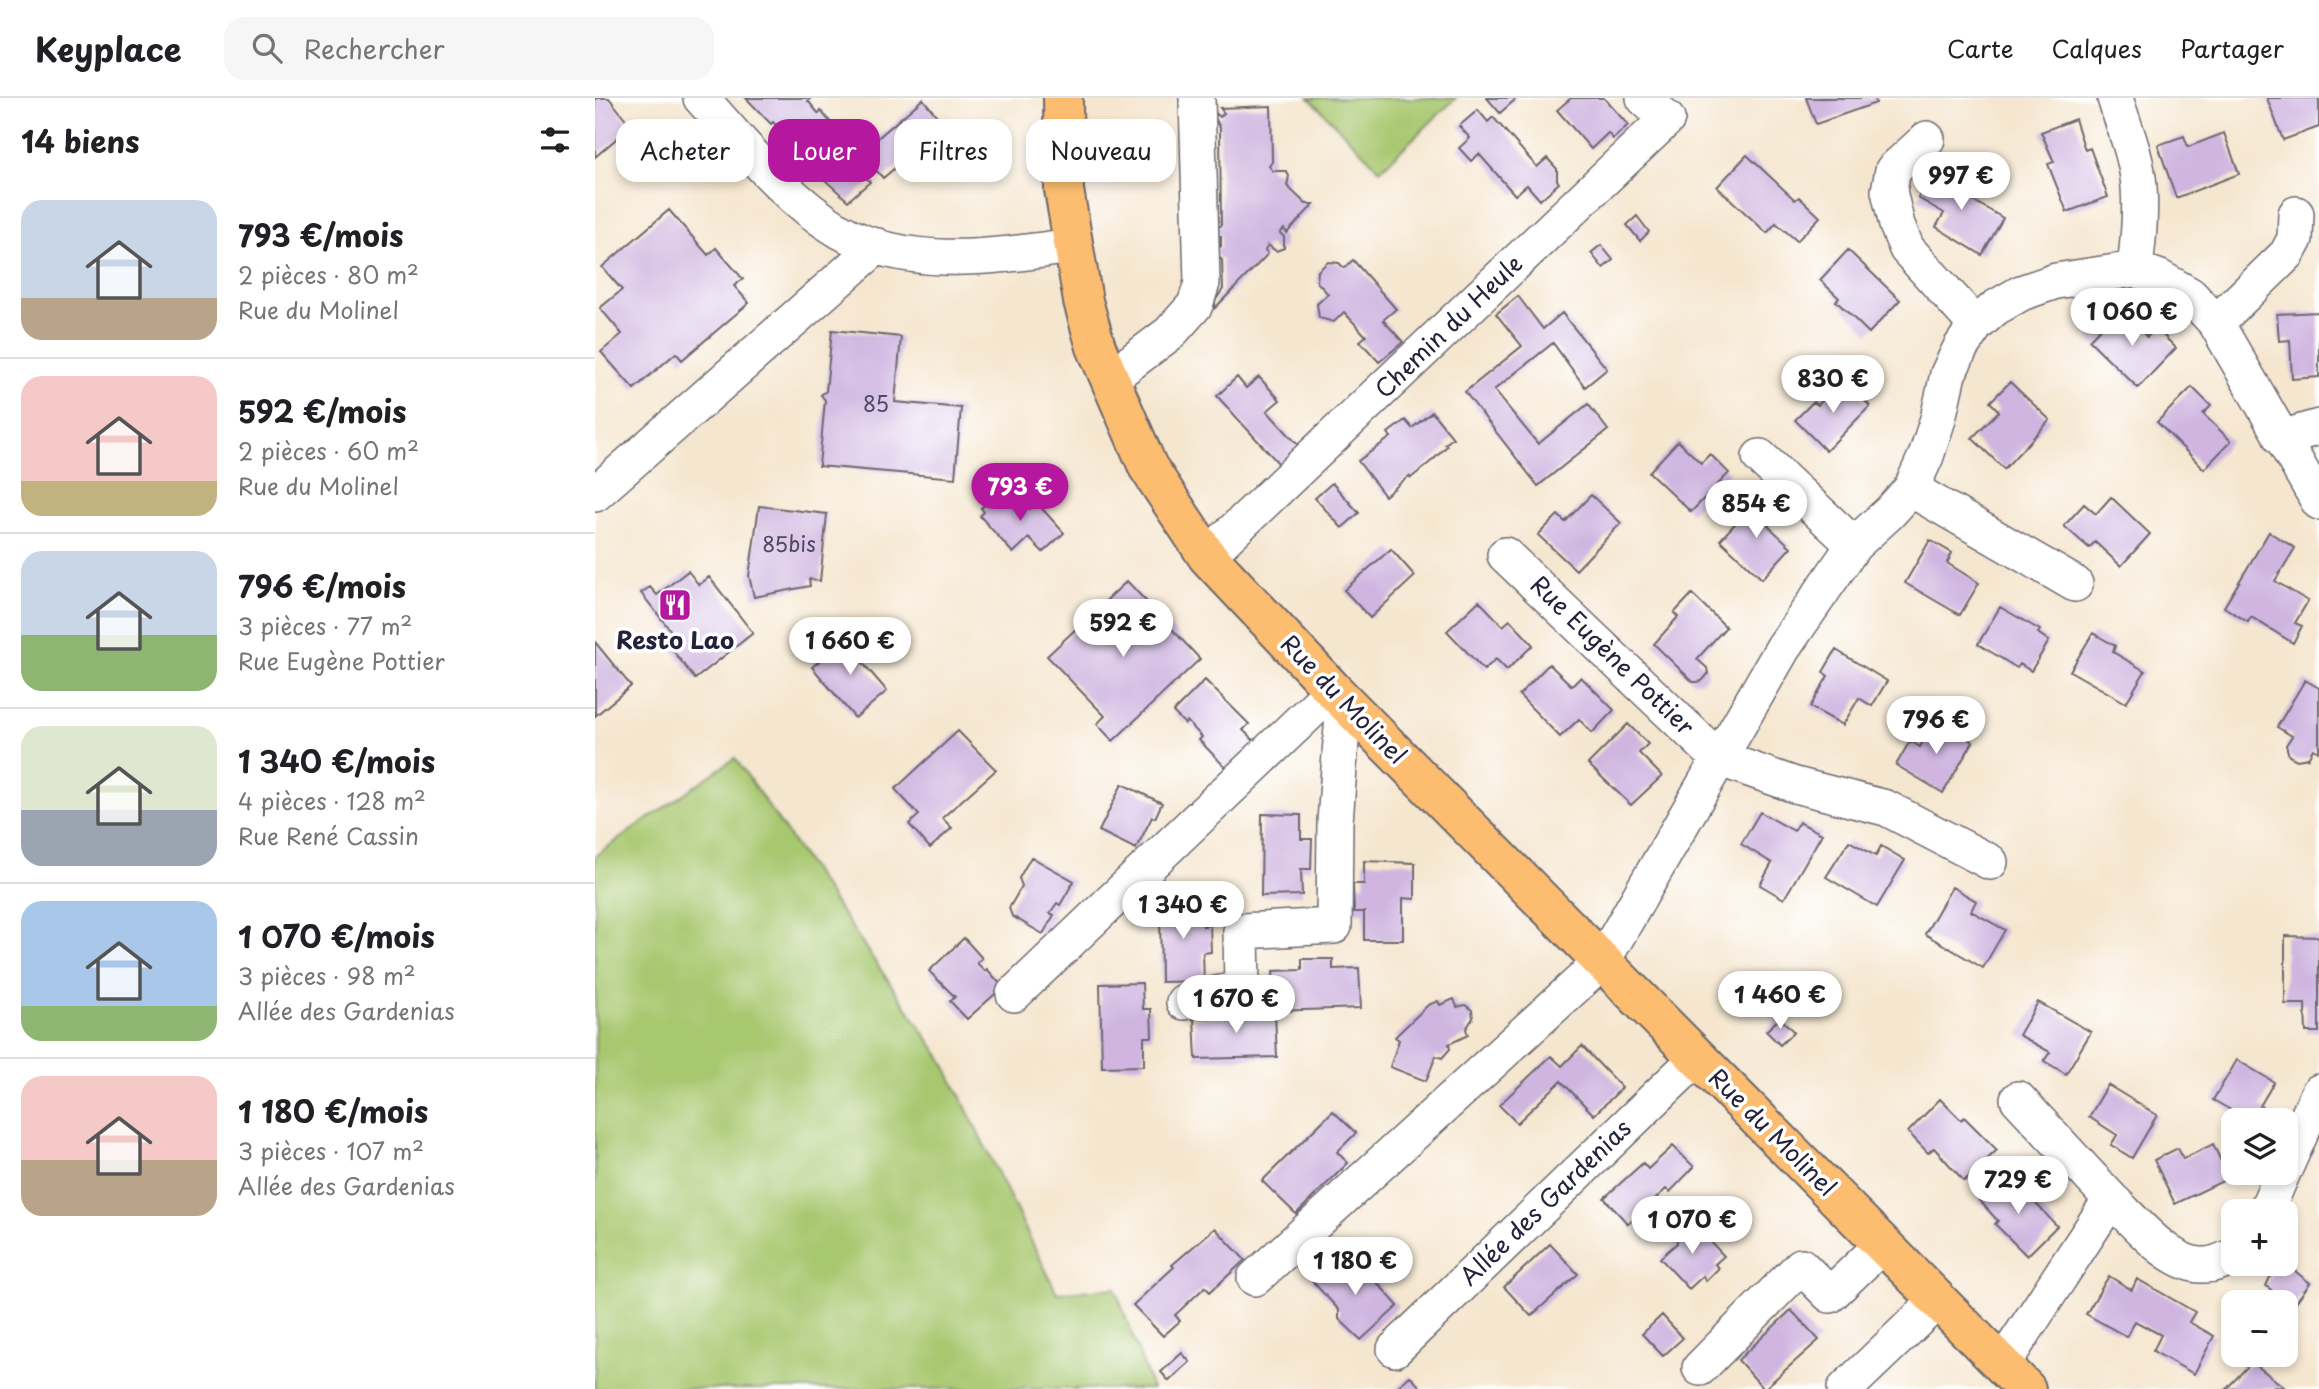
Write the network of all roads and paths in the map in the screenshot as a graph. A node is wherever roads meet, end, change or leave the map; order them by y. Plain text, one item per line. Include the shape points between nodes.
1 (701, 98) edge
2 (1063, 98) edge
3 (1197, 98) edge
4 (1644, 98) edge
5 (2115, 98) edge
6 (1927, 139) dead end
7 (2296, 214) dead end
8 (877, 246) junction
9 (1072, 246) junction
10 (2135, 269) junction
11 (2217, 323) junction
12 (1976, 325) junction
13 (1109, 379) junction
14 (2319, 427) edge
15 (2281, 438) junction
16 (1760, 457) dead end
17 (1911, 489) junction
18 (595, 494) edge
19 (2319, 502) edge
20 (1854, 545) junction
21 (1505, 555) dead end
22 (1207, 556) junction
23 (2075, 584) dead end
24 (1338, 696) junction
25 (1718, 758) junction
26 (1990, 862) dead end
27 (1602, 962) junction
28 (1014, 994) dead end
29 (1184, 1002) dead end
30 (1697, 1058) junction
31 (2319, 1092) edge
32 (2018, 1099) dead end
33 (2298, 1139) edge
34 (2111, 1199) junction
35 (1882, 1245) junction
36 (2221, 1261) edge
37 (1255, 1278) dead end
38 (1937, 1301) junction
39 (1395, 1349) dead end
40 (1700, 1368) dead end
41 (2014, 1377) edge
42 (1865, 1382) edge

1 - 8 street via 801,202 842,232
2 - 9 main road, Rue du Molinel via 1064,190
3 - 13 street via 1202,283 1195,305 1170,333
4 - 22 street, Chemin du Heule via 1667,119
5 - 10 street via 2139,187
6 - 12 street via 1893,170 1889,191 1897,225 1907,249
7 - 11 street via 2295,239 2287,254
8 - 9 street via 942,257
8 - 18 street
9 - 13 main road, Rue du Molinel via 1083,301
10 - 11 street via 2190,295
10 - 12 street, Rue Eugène Pottier via 2033,289 1995,308
11 - 15 street
12 - 17 street, Rue Eugène Pottier via 1948,374 1938,419
13 - 22 main road, Rue du Molinel via 1148,467
14 - 15 street
15 - 19 street
16 - 20 street
17 - 20 street, Rue Eugène Pottier
17 - 23 street
20 - 25 street, Rue Eugène Pottier via 1783,648
21 - 25 street, Rue Eugène Pottier
22 - 24 main road, Rue du Molinel
24 - 27 main road, Rue du Molinel
24 - 28 street
24 - 29 street via 1334,926 1241,930 1242,988
25 - 26 street, Rue Eugène Pottier via 1795,785 1886,808
25 - 27 street, Rue Eugène Pottier
27 - 30 main road, Rue du Molinel
27 - 37 street, Rue Eugène Pottier
30 - 35 main road, Rue du Molinel
30 - 39 street, Allée des Gardenias
31 - 33 street
32 - 34 street
34 - 36 street via 2174,1258 2200,1266
34 - 41 street
35 - 38 main road, Rue du Molinel
35 - 40 street via 1830,1296 1801,1266
38 - 41 main road, Rue du Molinel
38 - 42 street

